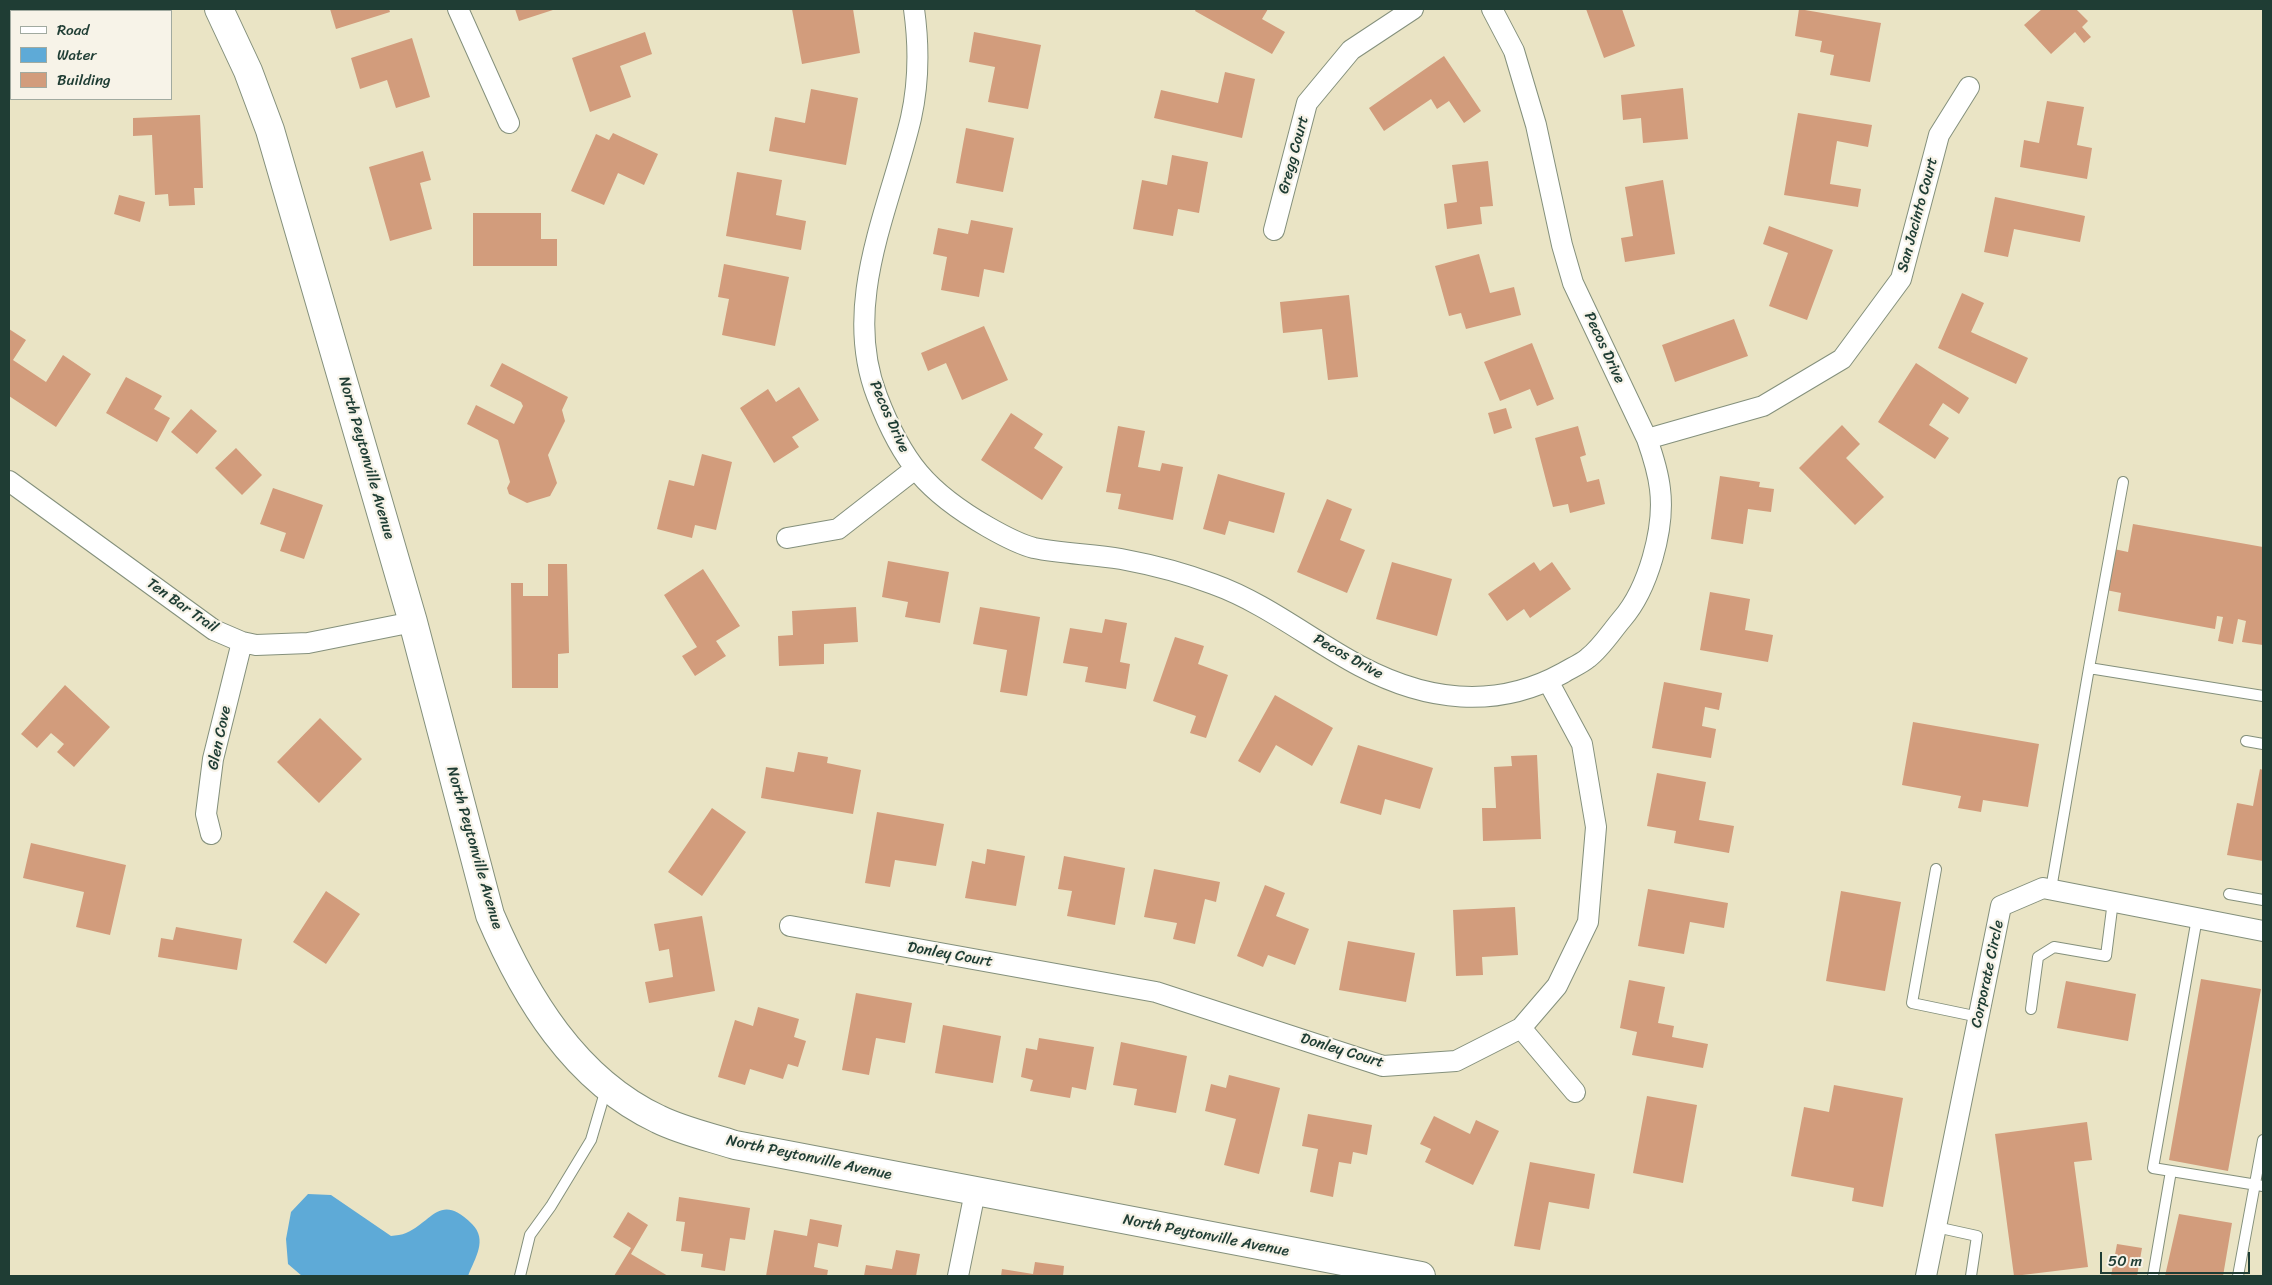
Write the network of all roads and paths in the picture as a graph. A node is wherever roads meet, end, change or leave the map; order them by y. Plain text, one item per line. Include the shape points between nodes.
1 (220, 9) edge
2 (458, 9) edge
3 (914, 9) edge
4 (1413, 9) edge
5 (1492, 9) edge
6 (1969, 87) dead end
7 (509, 123) dead end
8 (1274, 230) dead end
9 (1647, 439) junction
10 (915, 469) junction
11 (9, 482) edge
12 (2123, 482) dead end
13 (787, 538) dead end
14 (413, 622) junction
15 (242, 642) junction
16 (2089, 668) junction
17 (1548, 681) junction
18 (2263, 696) edge
19 (2246, 741) dead end
20 (2263, 744) edge
21 (211, 834) dead end
22 (1936, 869) dead end
23 (2051, 889) junction
24 (2229, 894) dead end
25 (2263, 900) edge
26 (2113, 901) junction
27 (2197, 918) junction
28 (790, 926) dead end
29 (2263, 930) edge
30 (2031, 1010) dead end
31 (1979, 1017) junction
32 (1521, 1028) junction
33 (607, 1086) junction
34 (1575, 1092) dead end
35 (2263, 1140) edge
36 (2171, 1171) junction
37 (2259, 1185) edge
38 (975, 1192) junction
39 (1936, 1227) junction
40 (520, 1276) edge
41 (958, 1276) edge
42 (1421, 1276) edge
43 (1926, 1276) edge
44 (1971, 1276) edge
45 (2153, 1276) edge
46 (2238, 1276) edge

1 - 14 street, North Peytonville Avenue via 270,130
2 - 7 street
3 - 10 street, Pecos Drive via 918,38 911,116 876,238 864,305 864,335 876,394 899,446
4 - 8 street, Gregg Court via 1352,50 1307,103
5 - 9 street, Pecos Drive via 1514,51 1536,125 1573,283
6 - 9 street, San Jacinto Court via 1939,135 1901,279 1842,359 1763,406
9 - 17 street, Pecos Drive via 1656,465 1660,492 1660,521 1651,563 1630,609 1589,658
10 - 13 street via 838,529
10 - 17 street, Pecos Drive via 937,494 1005,536 1032,547 1122,560 1187,574 1219,586 1362,667 1410,689 1452,696 1489,697 1516,693
11 - 15 street, Ten Bar Trail via 214,630
12 - 16 lane
14 - 15 street, Ten Bar Trail via 308,643 256,645
14 - 33 street, North Peytonville Avenue via 493,922 534,1001 574,1057
15 - 21 street, Glen Cove via 214,759 206,814
16 - 18 lane
16 - 23 lane
17 - 32 street, Donley Court via 1582,744 1596,827 1588,922 1557,986
19 - 20 lane
22 - 31 lane via 1912,1003
23 - 26 street, Corporate Circle
23 - 31 street, Corporate Circle via 2042,888 2001,906
24 - 25 lane
26 - 27 street, Corporate Circle
26 - 30 lane via 2106,956 2054,947 2038,957
27 - 29 street, Corporate Circle
27 - 36 lane via 2153,1168
28 - 32 street, Donley Court via 1156,992 1383,1066 1456,1061
31 - 39 street, Corporate Circle
32 - 34 street
33 - 38 street, North Peytonville Avenue via 660,1120 734,1145
33 - 40 lane via 591,1140 530,1235
35 - 37 lane
36 - 37 lane
36 - 45 lane
37 - 46 lane
38 - 41 street
38 - 42 street, North Peytonville Avenue
39 - 43 street, Corporate Circle
39 - 44 lane via 1977,1236

